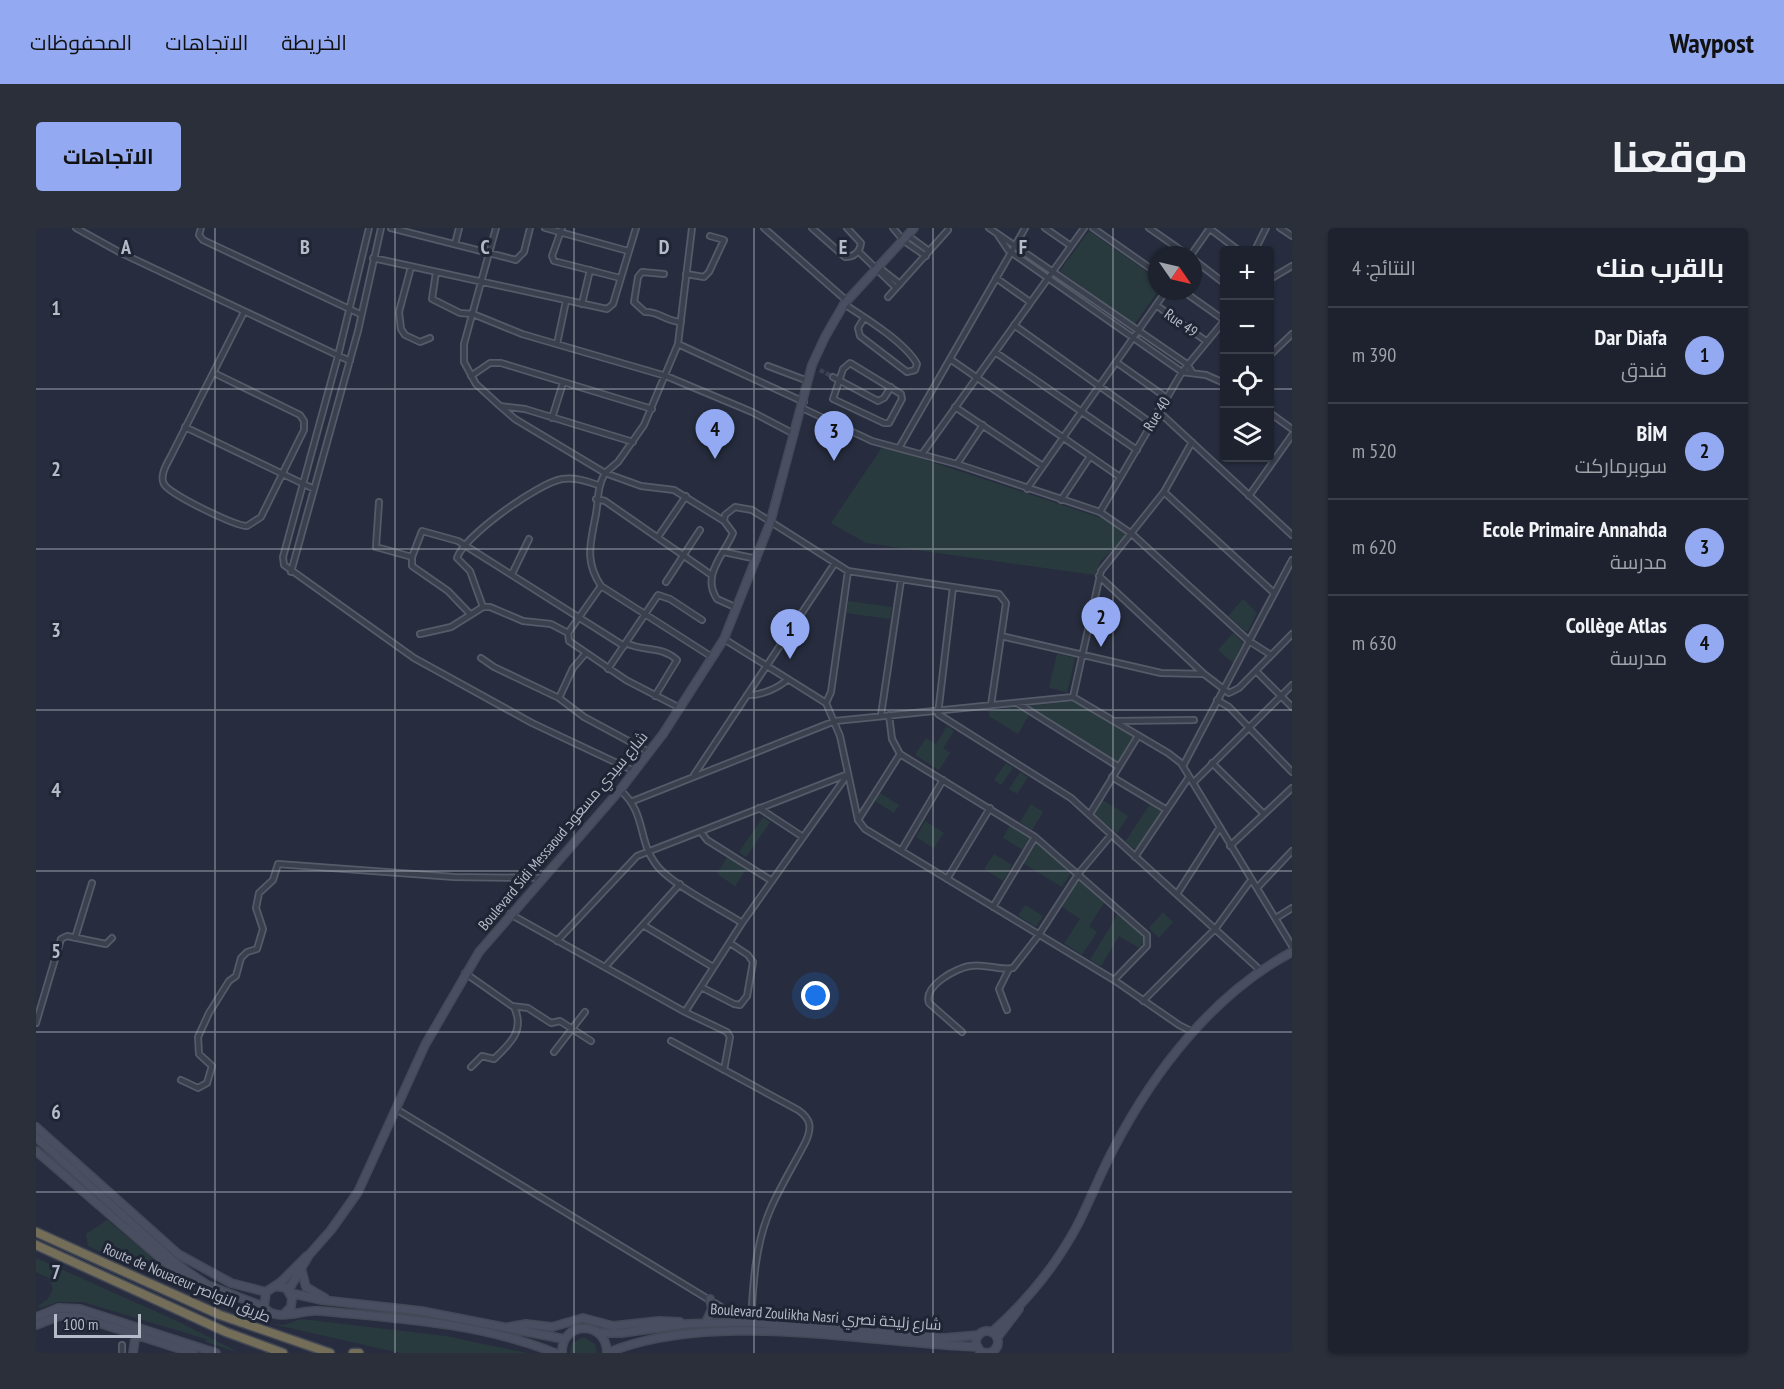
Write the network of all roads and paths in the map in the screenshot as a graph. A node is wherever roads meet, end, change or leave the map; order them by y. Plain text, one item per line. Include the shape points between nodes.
1 (76, 228) edge
2 (201, 228) edge
3 (369, 228) edge
4 (381, 228) edge
5 (391, 228) edge
6 (459, 228) edge
7 (496, 228) edge
8 (530, 228) edge
9 (545, 228) edge
10 (636, 228) edge
11 (692, 228) edge
12 (764, 228) edge
13 (812, 228) edge
14 (847, 228) edge
15 (893, 228) edge
16 (914, 228) edge
17 (989, 228) edge
18 (1025, 228) edge
19 (1045, 228) edge
20 (1084, 228) edge
21 (1092, 228) edge
22 (1149, 228) edge
23 (1210, 228) edge
24 (1266, 228) edge
25 (1280, 228) edge
26 (561, 230) edge
27 (948, 230) dead end
28 (998, 235) junction
29 (710, 236) dead end
30 (1292, 236) edge
31 (906, 238) junction
32 (455, 244) junction
33 (1015, 244) junction
34 (1071, 246) junction
35 (1176, 246) edge
36 (1198, 246) edge
37 (1233, 246) edge
38 (1257, 246) edge
39 (628, 251) junction
40 (858, 251) junction
41 (1010, 252) junction
42 (490, 253) junction
43 (928, 253) junction
44 (374, 258) junction
45 (1202, 265) edge
46 (1292, 266) edge
47 (411, 267) junction
48 (1148, 267) edge
49 (878, 269) junction
50 (590, 270) junction
51 (436, 272) junction
52 (1053, 272) junction
53 (664, 274) dead end
54 (686, 274) junction
55 (1274, 275) edge
56 (620, 278) junction
57 (996, 278) junction
58 (1048, 279) junction
59 (1220, 280) edge
60 (480, 282) junction
61 (898, 286) junction
62 (888, 297) dead end
63 (1160, 300) edge
64 (1195, 300) edge
65 (566, 301) junction
66 (845, 302) junction
67 (1030, 302) junction
68 (582, 304) junction
69 (1156, 305) junction
70 (350, 309) junction
71 (244, 312) junction
72 (360, 314) junction
73 (473, 314) junction
74 (864, 318) junction
75 (1220, 318) edge
76 (681, 322) junction
77 (1014, 325) junction
78 (1220, 325) edge
79 (1138, 331) junction
80 (1291, 336) edge
81 (430, 338) dead end
82 (1132, 339) junction
83 (1206, 341) junction
84 (678, 344) junction
85 (557, 345) junction
86 (995, 352) junction
87 (1270, 354) edge
88 (338, 356) junction
89 (950, 359) junction
90 (350, 361) junction
91 (1116, 362) junction
92 (1187, 364) junction
93 (812, 365) junction
94 (768, 366) dead end
95 (820, 370) tunnel mouth
96 (1182, 372) junction
97 (1192, 372) junction
98 (214, 373) junction
99 (471, 376) junction
100 (666, 376) junction
101 (977, 377) junction
102 (836, 378) junction
103 (808, 381) junction
104 (1220, 382) edge
105 (563, 383) junction
106 (891, 387) junction
107 (1099, 387) junction
108 (1167, 398) junction
109 (803, 405) junction
110 (500, 406) junction
111 (955, 407) junction
112 (652, 410) junction
113 (1158, 411) junction
114 (1081, 412) junction
115 (1274, 416) edge
116 (552, 418) junction
117 (1151, 423) junction
118 (983, 425) junction
119 (185, 427) junction
120 (1292, 429) edge
121 (794, 434) junction
122 (1292, 435) edge
123 (1063, 437) junction
124 (633, 442) junction
125 (1192, 442) junction
126 (899, 448) junction
127 (1137, 450) junction
128 (922, 454) junction
129 (1089, 458) junction
130 (957, 464) junction
131 (1043, 466) junction
132 (605, 473) junction
133 (284, 474) junction
134 (1120, 477) junction
135 (303, 483) junction
136 (598, 485) junction
137 (314, 489) junction
138 (1027, 489) junction
139 (1164, 492) junction
140 (686, 496) junction
141 (1249, 496) junction
142 (596, 499) junction
143 (1061, 500) junction
144 (379, 502) dead end
145 (1100, 512) junction
146 (724, 521) junction
147 (770, 523) junction
148 (700, 530) dead end
149 (1132, 534) junction
150 (1292, 535) edge
151 (658, 537) junction
152 (529, 539) dead end
153 (464, 546) junction
154 (724, 552) junction
155 (684, 553) junction
156 (412, 557) junction
157 (757, 560) junction
158 (1292, 560) edge
159 (835, 563) junction
160 (848, 571) junction
161 (291, 572) junction
162 (512, 574) junction
163 (711, 574) junction
164 (1099, 576) junction
165 (901, 580) junction
166 (666, 582) dead end
167 (601, 586) junction
168 (953, 587) junction
169 (1273, 592) junction
170 (483, 607) junction
171 (738, 608) junction
172 (470, 614) junction
173 (645, 614) junction
174 (578, 618) junction
175 (702, 620) dead end
176 (568, 633) junction
177 (420, 634) dead end
178 (1001, 636) junction
179 (1291, 637) edge
180 (724, 639) junction
181 (1249, 641) junction
182 (625, 644) junction
183 (585, 654) junction
184 (1083, 654) junction
185 (1271, 655) junction
186 (712, 657) junction
187 (481, 658) dead end
188 (766, 666) junction
189 (609, 669) junction
190 (1256, 671) junction
191 (1204, 674) junction
192 (788, 679) junction
193 (1292, 685) edge
194 (1223, 691) junction
195 (747, 695) junction
196 (655, 696) junction
197 (1280, 696) junction
198 (1073, 697) junction
199 (559, 698) junction
200 (1217, 700) junction
201 (1017, 702) junction
202 (826, 703) junction
203 (991, 705) junction
204 (1292, 707) edge
205 (680, 708) junction
206 (937, 710) junction
207 (881, 715) junction
208 (889, 716) junction
209 (1194, 720) dead end
210 (835, 721) junction
211 (1113, 722) junction
212 (1249, 727) junction
213 (1138, 736) junction
214 (649, 752) junction
215 (900, 754) junction
216 (1212, 763) junction
217 (1183, 766) junction
218 (1119, 767) junction
219 (634, 771) junction
220 (1292, 772) edge
221 (848, 774) junction
222 (694, 775) junction
223 (1113, 777) junction
224 (1189, 777) junction
225 (943, 780) junction
226 (1193, 783) junction
227 (1292, 788) edge
228 (620, 790) junction
229 (633, 801) junction
230 (759, 808) junction
231 (990, 808) junction
232 (1167, 810) junction
233 (1090, 814) junction
234 (1264, 814) junction
235 (858, 820) junction
236 (1220, 827) junction
237 (701, 832) junction
238 (1111, 835) junction
239 (803, 837) junction
240 (1035, 837) junction
241 (1230, 846) junction
242 (649, 851) junction
243 (901, 851) junction
244 (1291, 852) edge
245 (1135, 857) junction
246 (1079, 873) junction
247 (543, 878) junction
248 (947, 879) junction
249 (1251, 880) junction
250 (772, 881) junction
251 (92, 883) dead end
252 (680, 884) junction
253 (1257, 888) junction
254 (1177, 894) junction
255 (993, 907) junction
256 (1292, 908) edge
257 (510, 914) junction
258 (1276, 918) junction
259 (742, 923) junction
260 (643, 925) junction
261 (1216, 928) junction
262 (1038, 936) junction
263 (75, 938) junction
264 (112, 938) dead end
265 (557, 941) junction
266 (730, 943) junction
267 (1292, 946) edge
268 (1292, 952) edge
269 (605, 967) junction
270 (713, 967) junction
271 (1009, 969) junction
272 (1260, 970) junction
273 (465, 973) junction
274 (1114, 980) junction
275 (701, 987) junction
276 (1143, 1001) junction
277 (514, 1007) junction
278 (1007, 1010) dead end
279 (585, 1012) dead end
280 (685, 1012) junction
281 (36, 1023) edge
282 (572, 1029) junction
283 (962, 1032) dead end
284 (1193, 1032) junction
285 (591, 1041) dead end
286 (671, 1041) dead end
287 (554, 1052) dead end
288 (471, 1067) dead end
289 (724, 1070) junction
290 (181, 1080) dead end
291 (396, 1109) junction
292 (36, 1127) edge
293 (36, 1137) edge
294 (36, 1152) edge
295 (36, 1232) edge
296 (36, 1245) edge
297 (309, 1255) junction
298 (301, 1268) junction
299 (207, 1285) junction
300 (276, 1286) junction
301 (266, 1292) junction
302 (289, 1292) junction
303 (710, 1299) junction
304 (333, 1302) junction
305 (264, 1307) junction
306 (284, 1314) junction
307 (36, 1317) edge
308 (706, 1322) junction
309 (748, 1322) junction
310 (687, 1324) junction
311 (36, 1325) edge
312 (507, 1328) junction
313 (136, 1330) junction
314 (599, 1333) junction
315 (980, 1335) junction
316 (994, 1335) junction
317 (564, 1339) junction
318 (122, 1345) dead end
319 (982, 1351) edge
320 (122, 1353) edge
321 (133, 1353) edge
322 (193, 1353) edge
323 (216, 1353) edge
324 (283, 1353) edge
325 (330, 1353) edge
326 (353, 1353) edge
327 (359, 1353) edge
328 (555, 1353) edge
329 (562, 1353) edge
330 (606, 1353) edge

1 - 71 street
2 - 70 street via 199,235 203,240
3 - 70 street
4 - 44 street
5 - 32 street
6 - 32 street
7 - 42 street
8 - 42 street via 524,252 518,259
9 - 26 street
10 - 39 street
11 - 54 street
12 - 66 street
13 - 40 street via 845,257
14 - 40 street via 861,243
15 - 31 street
16 - 31 street, Boulevard Sidi Messaoud شارع سيدي مسعود
17 - 28 street
18 - 33 street
19 - 34 street
20 - 34 street
21 - 48 street
22 - 35 street
23 - 36 street
23 - 37 street
24 - 38 street
25 - 30 street
26 - 39 street
26 - 50 street via 553,260
27 - 43 street
28 - 33 street
28 - 41 street
29 - 54 street via 724,240 709,272 704,276
31 - 43 street
31 - 49 street, Boulevard Sidi Messaoud شارع سيدي مسعود
32 - 42 street
33 - 41 street
33 - 52 street
34 - 52 street
39 - 56 street
40 - 49 street
41 - 57 street
41 - 58 street
42 - 60 street
43 - 61 street
44 - 47 street
44 - 72 street
45 - 59 street
46 - 55 street
47 - 51 street
47 - 81 street via 399,312 401,329 420,342
49 - 61 street
49 - 66 street, Boulevard Sidi Messaoud شارع سيدي مسعود
50 - 56 street
50 - 68 street
51 - 60 street
51 - 73 street via 432,299 460,313
52 - 58 street
52 - 79 street
53 - 76 street via 642,272 634,302 645,312
54 - 76 street
56 - 68 street via 610,308
57 - 67 street
57 - 89 street
58 - 67 street
58 - 82 street
60 - 65 street
60 - 73 street
61 - 62 street
63 - 69 street
64 - 75 street
65 - 68 street
65 - 85 street
66 - 74 street
66 - 93 street, Boulevard Sidi Messaoud شارع سيدي مسعود
67 - 77 street
69 - 79 street
69 - 83 street, Rue 49
70 - 72 street
70 - 88 street
71 - 88 street
71 - 98 street
72 - 90 street
73 - 85 street
73 - 99 street via 463,354
74 - 74 street via 913,357 915,370 907,372 860,336 858,328
76 - 84 street
77 - 86 street
77 - 107 street
78 - 83 street, Rue 40
79 - 82 street
79 - 92 street
80 - 87 street
82 - 91 street
82 - 96 street
83 - 92 street, Rue 40
84 - 100 street
84 - 109 street
85 - 100 street
86 - 101 street
86 - 114 street
88 - 90 street
88 - 135 street
89 - 101 street
89 - 126 street
90 - 137 street
91 - 107 street
91 - 108 street
92 - 96 street, Rue 40
92 - 97 street
93 - 95 street
93 - 103 street, Boulevard Sidi Messaoud شارع سيدي مسعود
94 - 103 street
96 - 97 street
96 - 108 street, Rue 40
97 - 104 street
98 - 119 street
98 - 133 street via 303,418 304,430
99 - 105 street via 495,362
99 - 110 street
100 - 112 street
100 - 121 street
101 - 111 street
101 - 123 street
102 - 106 street via 850,363
102 - 106 street via 878,402
102 - 106 street via 832,396 836,402 884,423 892,420 902,399
103 - 109 street, Boulevard Sidi Messaoud شارع سيدي مسعود
105 - 112 street
105 - 116 street
107 - 114 street
107 - 117 street
108 - 113 street, Rue 40
109 - 121 street, Boulevard Sidi Messaoud شارع سيدي مسعود
109 - 126 street via 872,441
110 - 116 street
110 - 132 street
111 - 118 street
111 - 128 street
112 - 124 street
113 - 117 street, Rue 40
113 - 125 street
114 - 123 street
114 - 127 street
115 - 120 street
116 - 124 street
117 - 127 street, Rue 40
118 - 130 street
118 - 131 street
119 - 133 street
119 - 133 street via 163,471 163,483 236,524 247,526 261,517
121 - 147 street, Boulevard Sidi Messaoud شارع سيدي مسعود
122 - 141 street
123 - 129 street
123 - 131 street
124 - 132 street
125 - 139 street
125 - 141 street
126 - 128 street
127 - 134 street, Rue 40
128 - 130 street
129 - 134 street
129 - 143 street
130 - 138 street
131 - 138 street
132 - 136 street
132 - 140 street
133 - 135 street
134 - 145 street, Rue 40
135 - 137 street
135 - 161 street via 282,557
136 - 142 street
136 - 153 street via 577,478 544,484 526,494
137 - 161 street
138 - 143 street
139 - 149 street
139 - 169 street
140 - 146 street
140 - 151 street
141 - 150 street
142 - 151 street
142 - 167 street via 588,552
143 - 145 street
144 - 156 street via 375,545
145 - 149 street
146 - 147 street via 729,510 741,507
146 - 154 street via 733,533
147 - 157 street, Boulevard Sidi Messaoud شارع سيدي مسعود
147 - 159 street
148 - 155 street
149 - 164 street
149 - 181 street
151 - 155 street
152 - 162 street
153 - 156 street via 422,531
153 - 162 street
153 - 170 street via 457,558 470,571
154 - 157 street
154 - 163 street
155 - 163 street
155 - 166 street
156 - 172 street via 414,568 448,591
157 - 171 street, Boulevard Sidi Messaoud شارع سيدي مسعود
158 - 169 street
159 - 160 street
159 - 188 street
160 - 165 street
160 - 202 street via 831,692
161 - 219 street via 382,638 463,687
162 - 174 street
163 - 171 street via 711,587 717,599
164 - 184 street
164 - 191 street
165 - 168 street
165 - 207 street
167 - 173 street
167 - 174 street
168 - 178 street via 1004,598
168 - 206 street
169 - 181 street
170 - 172 street
170 - 176 street via 495,608 526,622 551,624
171 - 180 street, Boulevard Sidi Messaoud شارع سيدي مسعود
172 - 177 street via 451,627
173 - 175 street via 661,594
173 - 182 street
173 - 186 street
174 - 176 street
174 - 182 street
176 - 183 street via 571,644
178 - 184 street
178 - 203 street
179 - 185 street
180 - 186 street, Boulevard Sidi Messaoud شارع سيدي مسعود
180 - 188 street
181 - 185 street
181 - 194 street
182 - 189 street
182 - 196 street via 664,650 677,660
183 - 189 street
183 - 199 street via 573,668
184 - 191 street via 1161,673
184 - 198 street
185 - 190 street
186 - 205 street, Boulevard Sidi Messaoud شارع سيدي مسعود
187 - 199 street
188 - 192 street
188 - 195 street
189 - 196 street
190 - 194 street via 1234,692
190 - 197 street
191 - 194 street
192 - 195 street via 783,685
192 - 202 street
193 - 197 street
194 - 200 street
195 - 222 street
196 - 205 street
197 - 204 street
197 - 212 street
198 - 201 street
198 - 211 street
199 - 214 street via 584,717
200 - 212 street
200 - 217 street
201 - 203 street
201 - 218 street
202 - 210 street
203 - 206 street
205 - 214 street, Boulevard Sidi Messaoud شارع سيدي مسعود
206 - 208 street
206 - 233 street via 949,723 1071,798
207 - 208 street
207 - 210 street
208 - 215 street via 892,739
209 - 211 street
210 - 221 street
210 - 222 street
211 - 213 street
212 - 216 street
212 - 220 street
213 - 217 street via 1174,756
213 - 218 street
214 - 219 street, Boulevard Sidi Messaoud شارع سيدي مسعود
215 - 225 street
215 - 235 street
216 - 226 street
216 - 234 street
217 - 224 street
218 - 223 street
219 - 228 street, Boulevard Sidi Messaoud شارع سيدي مسعود
221 - 230 street
221 - 235 street
221 - 239 street
222 - 229 street
223 - 232 street
223 - 233 street
224 - 226 street
224 - 232 street
225 - 231 street
225 - 243 street
226 - 236 street
227 - 234 street
228 - 229 street
228 - 247 street, Boulevard Sidi Messaoud شارع سيدي مسعود
229 - 242 street
230 - 237 street
230 - 239 street
231 - 240 street
231 - 248 street
232 - 245 street
233 - 238 street
234 - 241 street
235 - 243 street via 871,834
236 - 241 street
236 - 254 street
237 - 242 street
237 - 250 street via 707,840
238 - 245 street
238 - 246 street
239 - 250 street
240 - 246 street
240 - 255 street
241 - 249 street
242 - 252 street via 659,868
242 - 265 street via 629,863
243 - 248 street
244 - 253 street
245 - 254 street
246 - 262 street
246 - 274 street via 1149,938 1147,946
247 - 257 street, Boulevard Sidi Messaoud شارع سيدي مسعود
247 - 290 street via 454,877 278,864 273,880 260,893 256,908 263,929 257,949 241,958 236,976 209,1013 198,1037 199,1054 212,1066 207,1083 198,1088
248 - 255 street
249 - 253 street
249 - 261 street
250 - 259 street
251 - 263 street
252 - 259 street
252 - 260 street
253 - 258 street
254 - 261 street
255 - 262 street
256 - 258 street
257 - 265 street
257 - 273 street, Boulevard Sidi Messaoud شارع سيدي مسعود
258 - 267 street
259 - 266 street
260 - 269 street
260 - 270 street
261 - 272 street
261 - 276 street
262 - 271 street
262 - 274 street
263 - 264 street via 106,944
263 - 281 street via 61,939
265 - 269 street
266 - 270 street
266 - 275 street via 753,962 745,1000 734,1004
268 - 272 street
269 - 280 street
270 - 275 street
271 - 278 street via 999,989
271 - 283 street via 971,966 931,988 929,1003
272 - 284 street
273 - 277 street
273 - 291 street, Boulevard Sidi Messaoud شارع سيدي مسعود via 425,1045
274 - 276 street
275 - 280 street
276 - 284 street
277 - 282 street via 528,1008 549,1022 560,1021
277 - 288 street via 520,1029 516,1035 494,1059 482,1056
279 - 282 street
280 - 289 street via 729,1034
282 - 285 street
282 - 287 street
284 - 316 street via 1129,1122 1066,1245
286 - 289 street
289 - 309 street via 798,1110 810,1122 811,1130 765,1226 754,1269
291 - 297 street, Boulevard Sidi Messaoud شارع سيدي مسعود via 354,1198
291 - 303 street
292 - 301 street via 178,1254 231,1283
293 - 299 street via 169,1258
294 - 299 street via 164,1261
295 - 325 highway, Route de Nouaceur طريق النواصر via 220,1315
296 - 324 highway, Route de Nouaceur طريق النواصر via 226,1332
297 - 298 street
297 - 300 street
298 - 302 street
298 - 304 street via 302,1280 309,1290
299 - 305 street
300 - 301 street
300 - 302 street
301 - 305 street
302 - 304 street
302 - 306 street via 292,1302
303 - 308 street via 711,1313
303 - 309 street
304 - 312 street via 421,1311
305 - 306 street via 275,1315
306 - 328 street via 316,1310 402,1319 499,1336
307 - 313 street via 52,1310 73,1308
308 - 309 street, Boulevard Zoulikha Nasri شارع زليخة نصري
308 - 310 street, Boulevard Zoulikha Nasri شارع زليخة نصري
309 - 315 street, Boulevard Zoulikha Nasri شارع زليخة نصري via 945,1338
310 - 312 street via 665,1320 609,1325 583,1318 552,1327 526,1324
310 - 314 street, Boulevard Zoulikha Nasri شارع زليخة نصري via 621,1334
311 - 313 street via 59,1316 77,1316
312 - 317 street
313 - 321 street
313 - 322 street
313 - 323 street
314 - 317 street, Boulevard Zoulikha Nasri شارع زليخة نصري via 578,1328
314 - 330 street
315 - 316 street, Boulevard Zoulikha Nasri شارع زليخة نصري
315 - 319 street via 977,1340
316 - 319 street via 996,1347
317 - 329 street
318 - 320 street
319 - 330 street, Boulevard Zoulikha Nasri شارع زليخة نصري via 760,1332 704,1331 644,1340
326 - 327 highway

